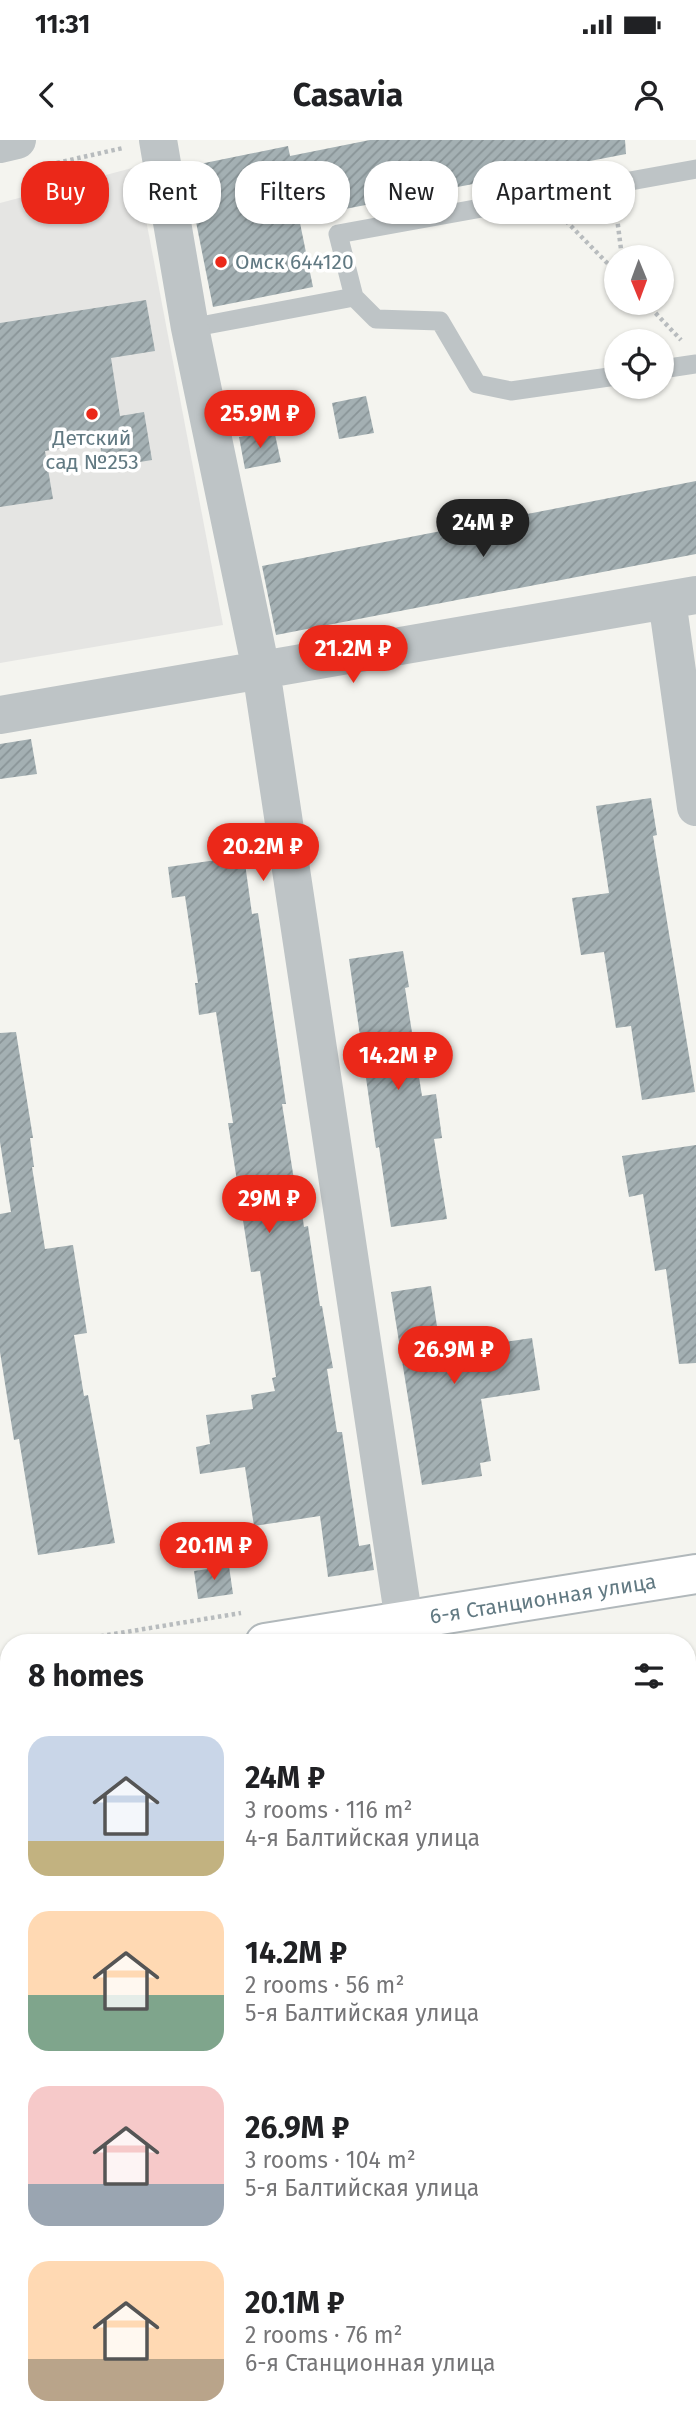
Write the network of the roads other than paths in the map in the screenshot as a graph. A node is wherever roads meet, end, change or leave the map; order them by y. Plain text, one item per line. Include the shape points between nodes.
1 (158, 140) edge
2 (0, 144) edge
3 (28, 153) edge
4 (696, 169) edge
5 (354, 297) junction
6 (190, 328) junction
7 (692, 356) edge
8 (674, 364) edge
9 (604, 378) edge
10 (681, 598) edge
11 (261, 670) junction
12 (688, 700) edge
13 (0, 715) edge
14 (696, 807) edge
15 (696, 1574) edge
16 (404, 1621) junction
17 (322, 1634) edge

1 - 6 street
2 - 3 street
4 - 5 lane via 338,234
5 - 6 lane
5 - 9 lane via 376,319 440,321 477,384 511,391
6 - 11 street
7 - 8 lane
10 - 11 street
10 - 12 street
11 - 13 street
11 - 16 street
12 - 14 street
15 - 16 main road, 6-я Станционная улица
16 - 17 main road, 6-я Станционная улица

